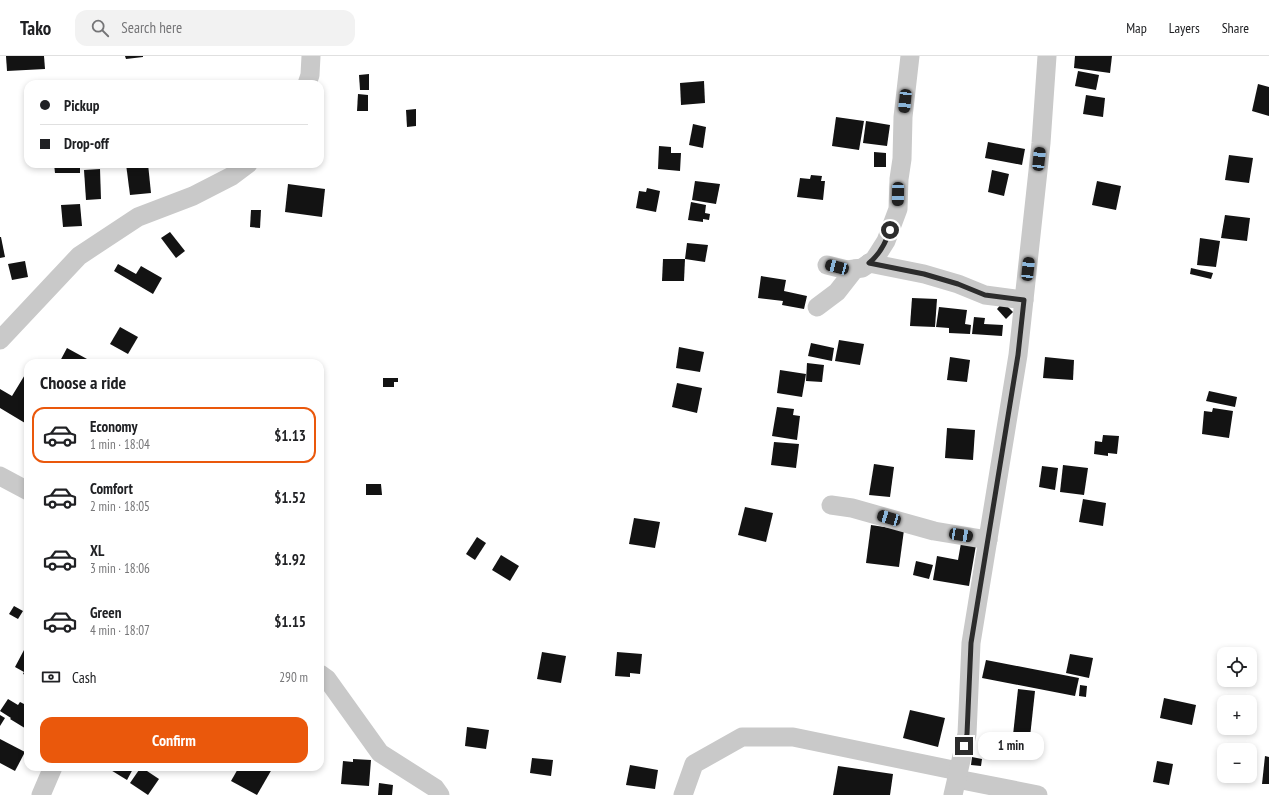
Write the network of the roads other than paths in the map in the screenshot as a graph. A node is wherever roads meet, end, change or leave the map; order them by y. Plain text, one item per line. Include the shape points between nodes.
1 (311, 56) edge
2 (910, 56) edge
3 (1047, 56) edge
4 (308, 80) edge
5 (243, 168) edge
6 (827, 265) dead end
7 (862, 266) junction
8 (1024, 300) junction
9 (817, 307) dead end
10 (0, 340) edge
11 (0, 476) edge
12 (24, 488) edge
13 (831, 505) dead end
14 (988, 540) junction
15 (324, 677) edge
16 (51, 771) edge
17 (956, 781) edge
18 (42, 795) edge
19 (440, 795) edge
20 (683, 795) edge
21 (1038, 795) edge

1 - 4 street
2 - 7 street via 903,117 902,159 898,179 898,210 886,241 874,260
3 - 8 street via 1041,143
5 - 10 street via 193,196 138,217 79,256
6 - 7 street via 847,270
7 - 8 street via 924,274 985,295
7 - 9 street via 837,292
8 - 14 street via 1018,355
11 - 12 street
13 - 14 street via 852,508 934,531
14 - 17 street via 971,643 967,734
15 - 19 street via 380,753 435,788
16 - 18 street
17 - 20 street via 792,738 742,738 694,764
17 - 21 street

